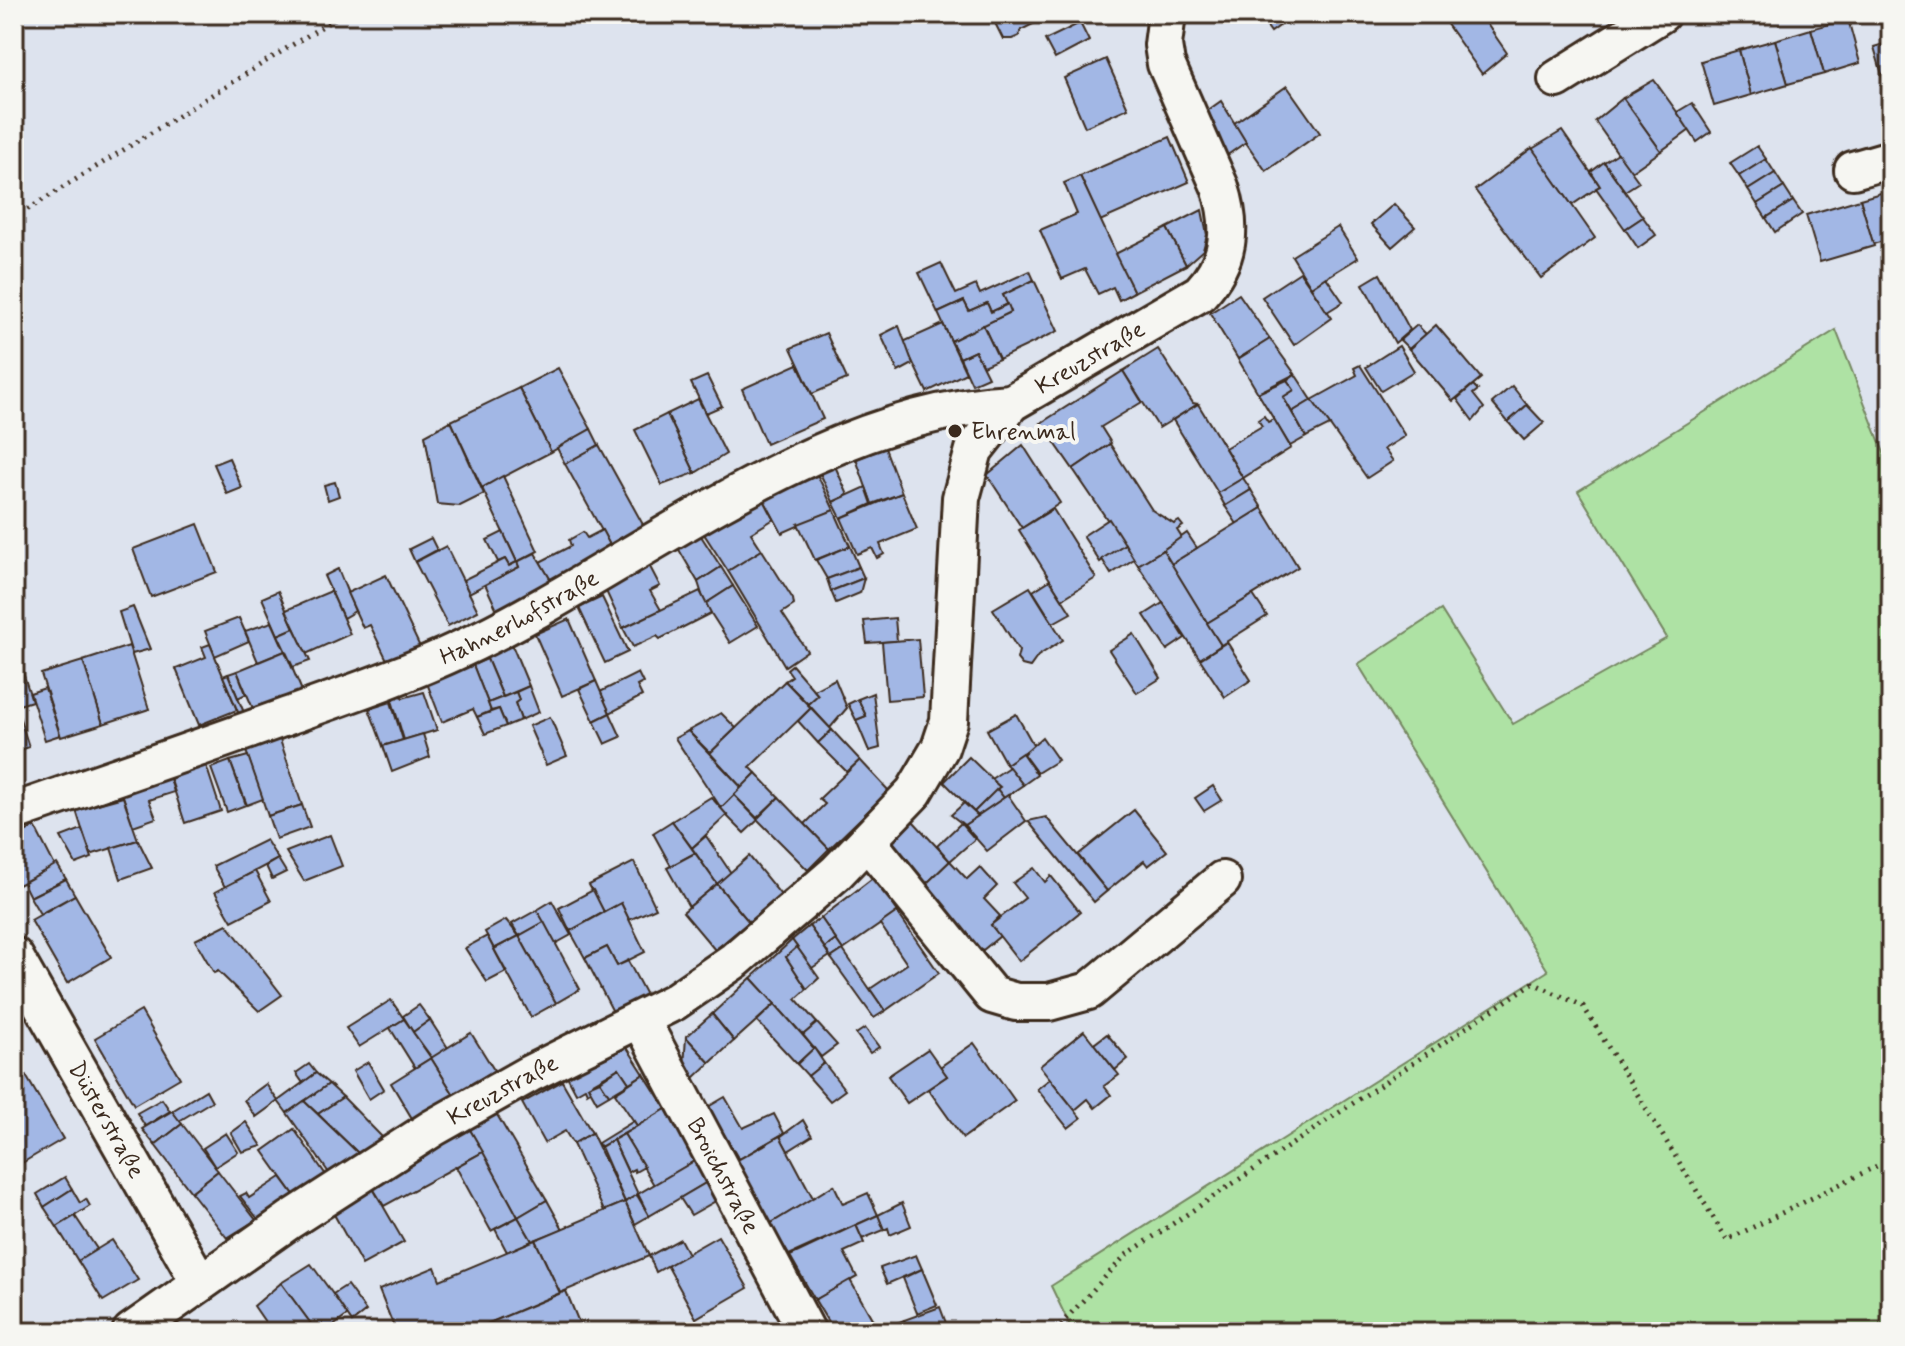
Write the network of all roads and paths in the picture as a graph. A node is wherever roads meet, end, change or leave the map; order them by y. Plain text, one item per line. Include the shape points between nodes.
1 (342, 14) edge
2 (1167, 14) edge
3 (1661, 14) edge
4 (1557, 79) dead end
5 (1891, 159) edge
6 (1853, 170) dead end
7 (14, 218) edge
8 (1011, 403) junction
9 (14, 812) edge
10 (867, 841) junction
11 (1222, 880) dead end
12 (14, 956) edge
13 (641, 1020) junction
14 (1891, 1159) edge
15 (200, 1283) junction
16 (131, 1332) edge
17 (807, 1332) edge
18 (1061, 1332) edge

1 - 7 path
2 - 8 street, Kreuzstraße via 1163,45 1169,75 1226,207 1229,230 1223,261 1189,301
3 - 4 street
5 - 6 street
8 - 9 street, Hahnerhofstraße via 932,414 820,453 538,611 437,660
8 - 10 street, Kreuzstraße via 974,450 964,482 952,694 940,748 914,792
10 - 11 street via 992,995 1016,1002 1049,1002 1089,991
10 - 13 street, Kreuzstraße via 745,952
12 - 15 street, Düsterstraße
13 - 15 street, Kreuzstraße via 541,1067 433,1128
13 - 17 street, Broichstraße
14 - 18 path via 1727,1240 1583,1006 1533,983 1126,1255 1059,1326
15 - 16 street, Kreuzstraße

